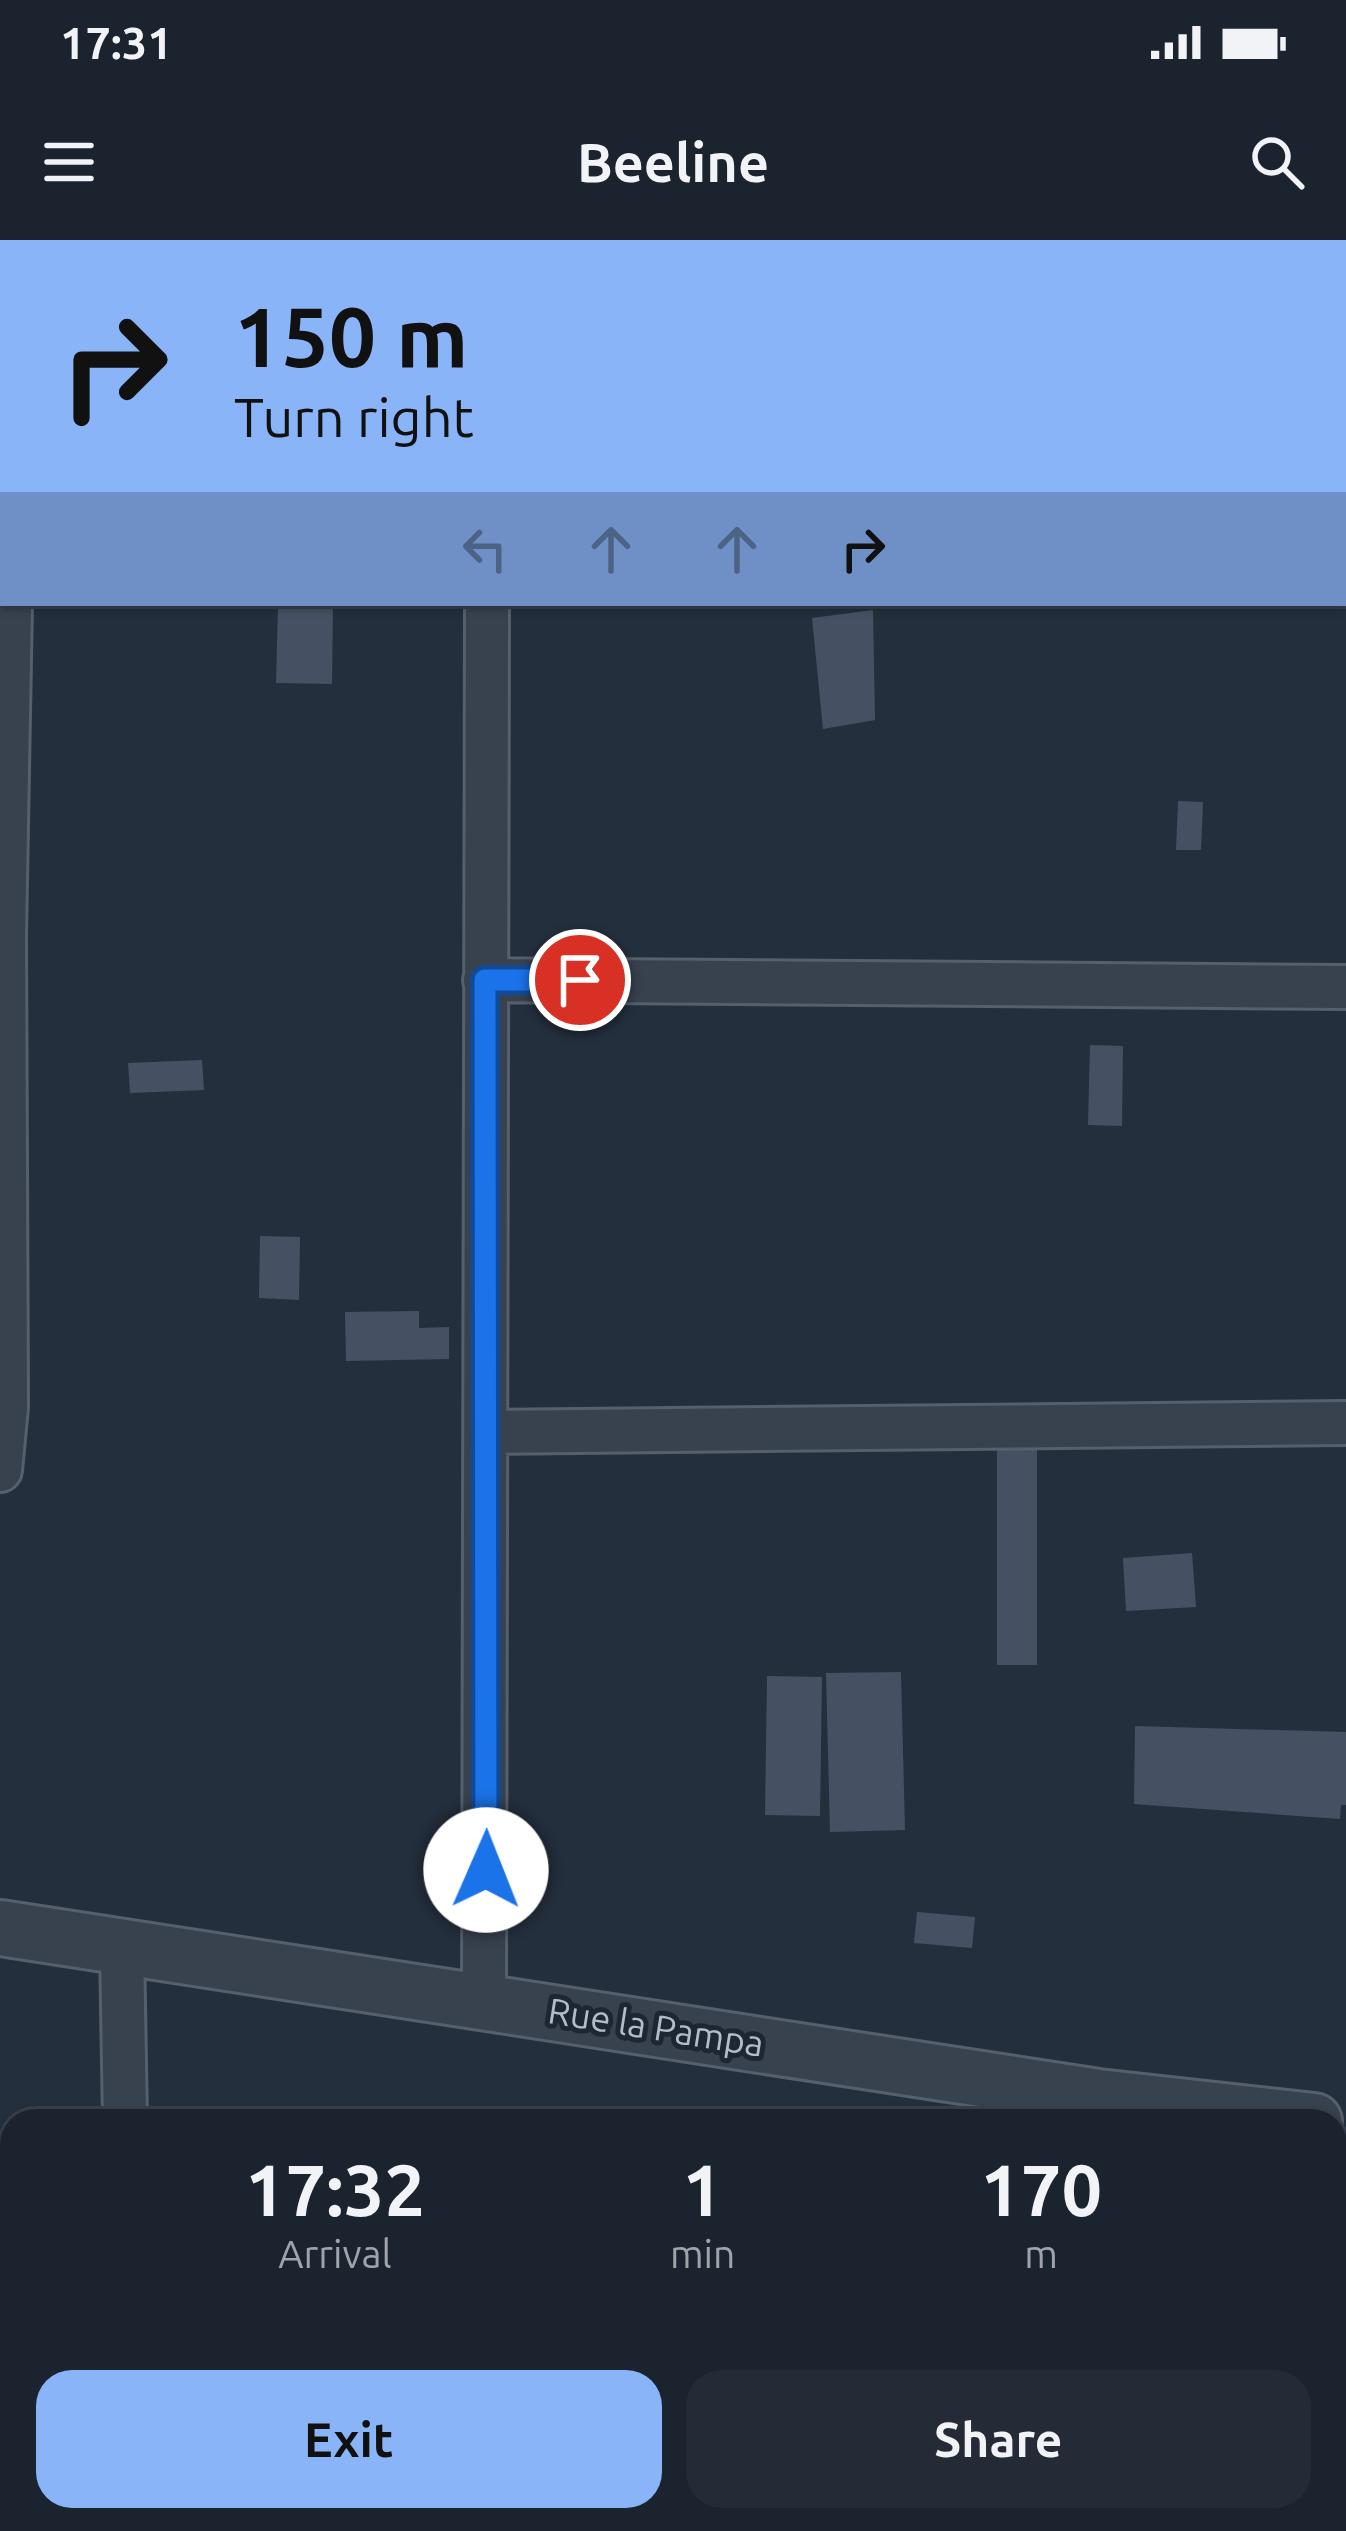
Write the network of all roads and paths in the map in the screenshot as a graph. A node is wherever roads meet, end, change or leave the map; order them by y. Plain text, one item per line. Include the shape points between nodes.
1 (10, 606) edge
2 (487, 606) edge
3 (485, 980) junction
4 (1346, 987) edge
5 (3, 1407) edge
6 (1346, 1423) edge
7 (486, 1432) junction
8 (0, 1470) edge
9 (0, 1928) edge
10 (122, 1947) junction
11 (484, 2000) junction
12 (124, 2109) edge
13 (1096, 2109) edge

1 - 5 street
2 - 3 street
3 - 4 street
3 - 7 street
5 - 8 street
6 - 7 street
7 - 11 street
9 - 10 street, Rue la Pampa
10 - 11 street, Rue la Pampa
10 - 12 street
11 - 13 street, Rue la Pampa

